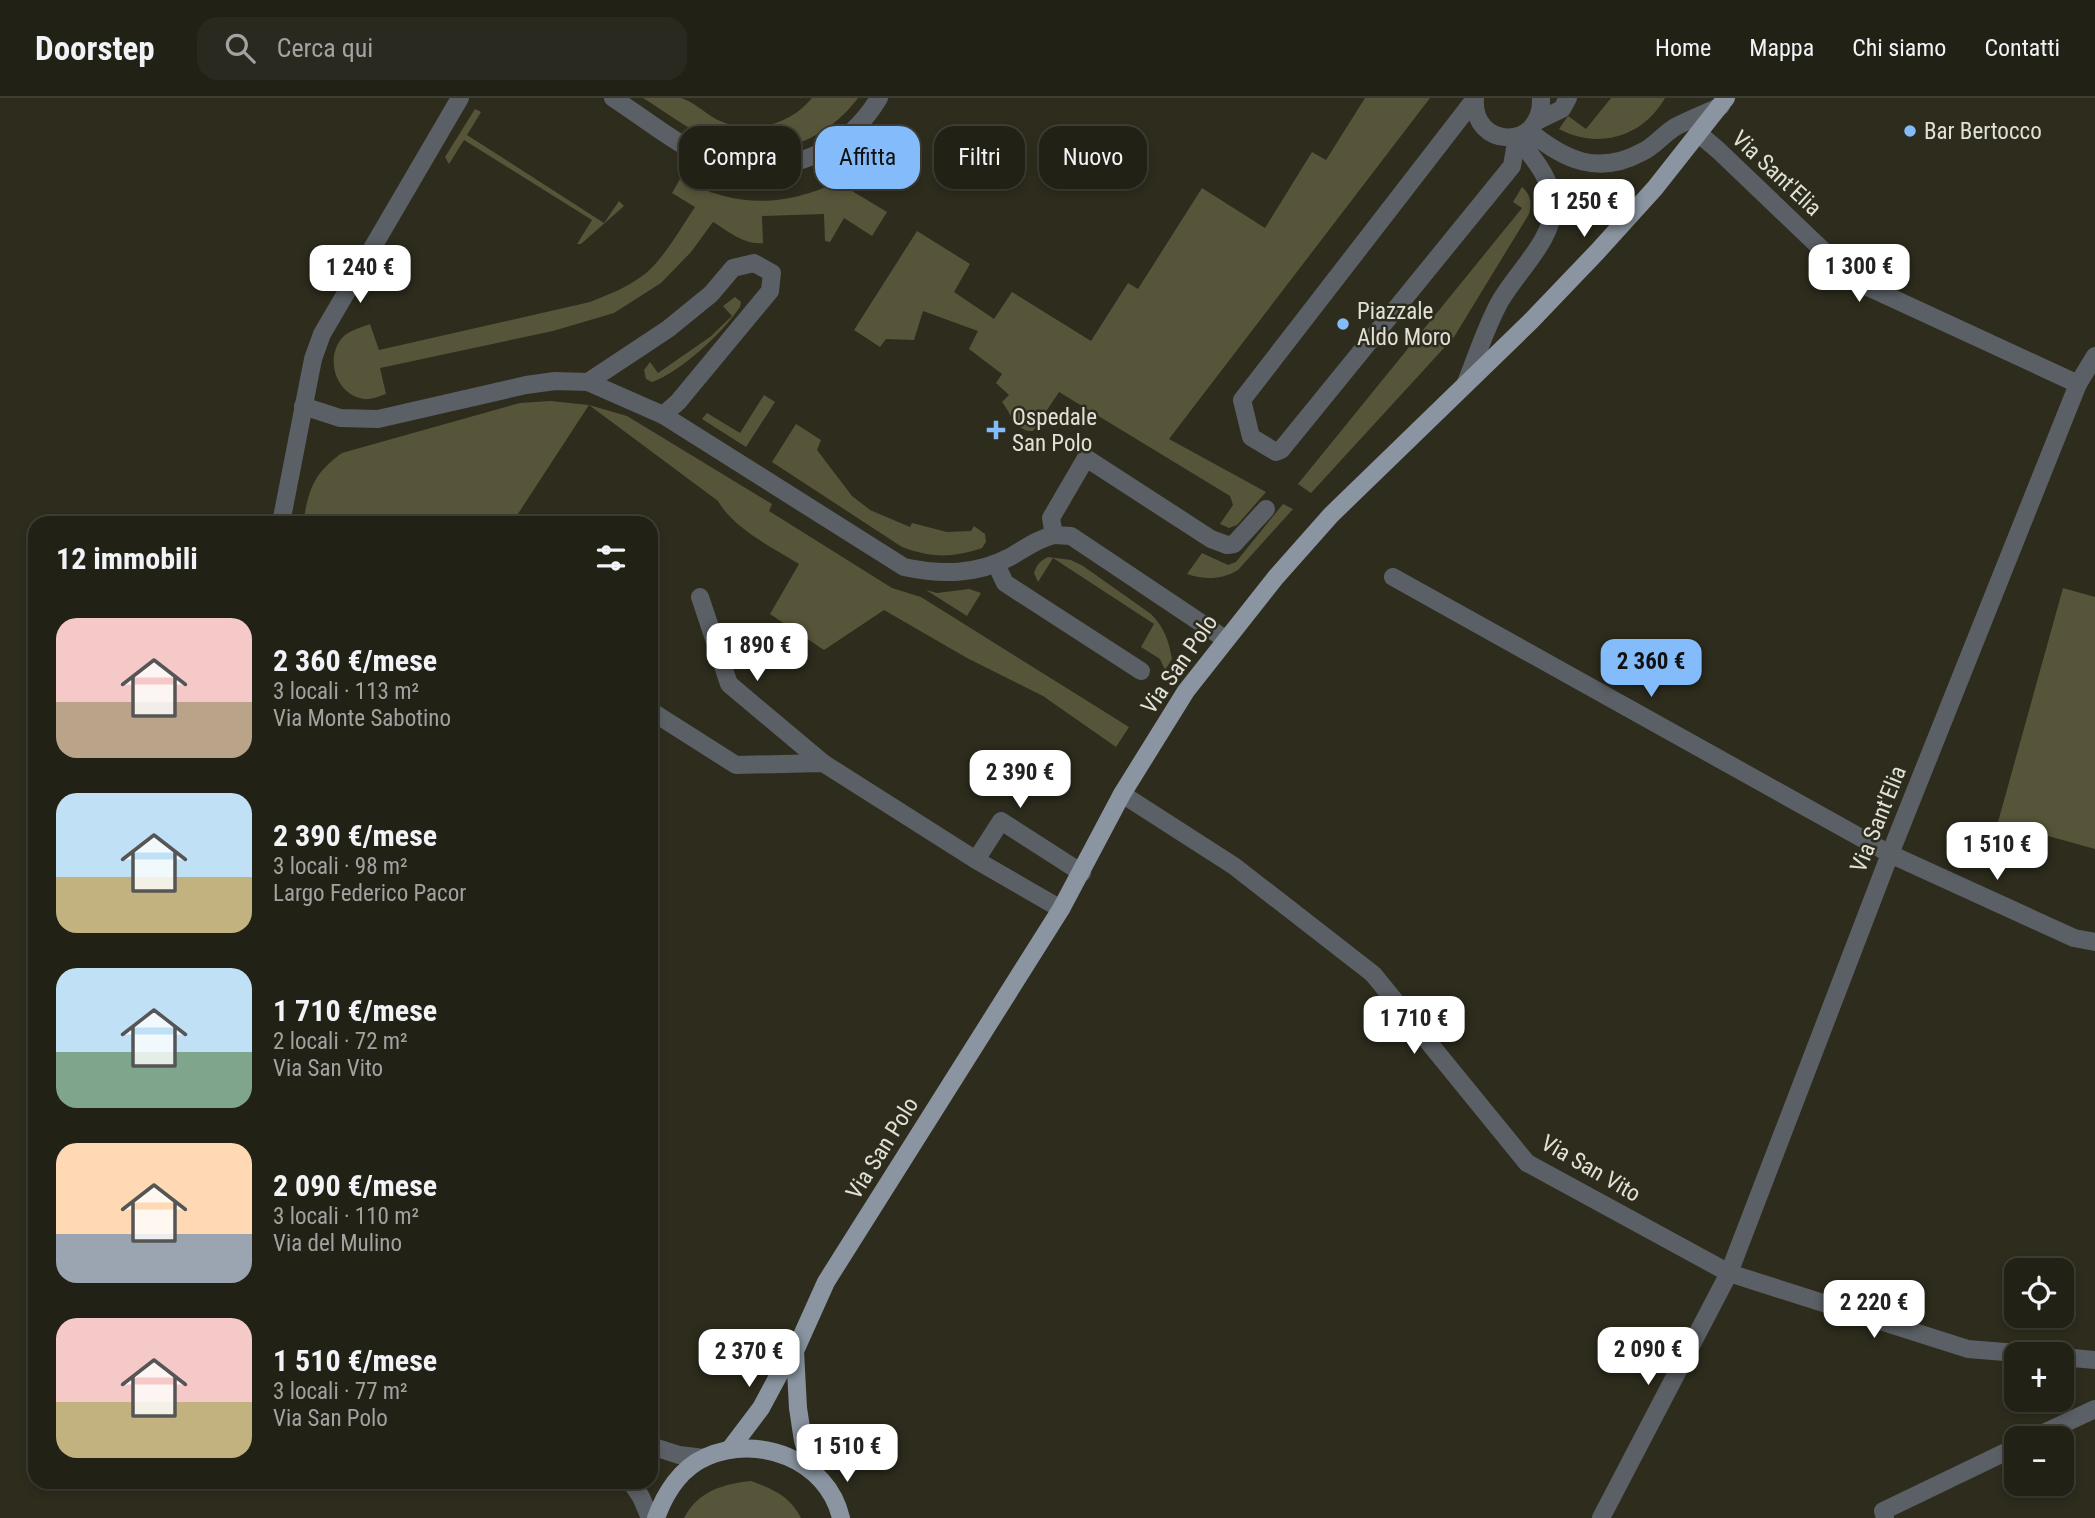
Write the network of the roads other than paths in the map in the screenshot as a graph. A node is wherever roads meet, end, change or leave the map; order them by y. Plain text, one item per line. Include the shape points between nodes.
1 (460, 98) edge
2 (613, 98) edge
3 (879, 98) edge
4 (1541, 98) edge
5 (1568, 98) edge
6 (1475, 99) edge
7 (1724, 102) edge
8 (1528, 130) junction
9 (1699, 134) junction
10 (2095, 356) edge
11 (588, 382) junction
12 (2078, 384) junction
13 (1464, 387) junction
14 (303, 406) junction
15 (663, 415) junction
16 (1266, 509) dead end
17 (282, 516) edge
18 (1054, 535) junction
19 (996, 564) junction
20 (1393, 577) dead end
21 (700, 597) dead end
22 (1225, 639) junction
23 (1141, 671) dead end
24 (658, 715) edge
25 (823, 763) junction
26 (1122, 794) junction
27 (1890, 854) junction
28 (976, 860) junction
29 (1082, 873) junction
30 (1061, 909) junction
31 (2095, 942) edge
32 (1729, 1273) junction
33 (795, 1351) junction
34 (2004, 1352) edge
35 (2074, 1358) edge
36 (2095, 1360) edge
37 (2095, 1409) edge
38 (2059, 1426) edge
39 (658, 1448) edge
40 (730, 1449) junction
41 (2004, 1453) edge
42 (704, 1458) junction
43 (813, 1471) junction
44 (636, 1489) edge
45 (650, 1518) edge
46 (656, 1518) edge
47 (841, 1518) edge
48 (1601, 1518) edge
49 (1885, 1518) edge

1 - 14 street via 322,334
2 - 3 street via 721,163 780,167 840,143 867,118
4 - 8 street via 1541,108
5 - 8 street via 1562,109
6 - 8 street via 1475,113 1491,134 1503,138
6 - 8 street via 1242,400 1251,437 1280,450 1512,166
7 - 8 street via 1674,128 1642,152 1613,162 1586,163 1565,157
7 - 9 main road, Via San Polo
8 - 13 street via 1548,182 1551,221 1499,304
9 - 12 street, Via Sant'Elia via 1855,281
9 - 13 main road, Via San Polo via 1597,252
10 - 12 street, Via Sant'Elia
11 - 14 street via 526,384 378,419 340,418
11 - 15 street
11 - 15 street via 668,329 711,294 733,268 754,263 772,273 770,291
12 - 27 street, Via Sant'Elia
13 - 22 main road, Via San Polo via 1331,516
14 - 17 street
15 - 19 street via 905,567 957,573
16 - 18 street via 1234,544 1227,545 1086,458 1051,518
18 - 19 street
18 - 22 street via 1071,536
19 - 23 street via 1005,583
20 - 27 street
21 - 25 street via 729,684
22 - 26 main road, Via San Polo via 1186,691
24 - 25 street via 736,765
25 - 28 street
26 - 29 main road, Via San Polo
26 - 32 street, Via San Vito via 1234,866 1373,974 1527,1163
27 - 31 street via 2074,938
27 - 32 street, Via Sant'Elia
28 - 29 street via 1002,821
28 - 30 street
29 - 30 main road, Via San Polo
30 - 33 main road, Via San Polo via 826,1282
32 - 34 street, Via San Vito via 1968,1349
32 - 48 street, Via Sant'Elia
33 - 40 main road, Via San Polo
33 - 43 main road, Via San Polo via 798,1408
35 - 36 street
37 - 38 street
39 - 42 street
40 - 42 main road, Via San Polo
40 - 43 main road, Via San Polo via 759,1448 788,1455
41 - 49 street via 1883,1511
42 - 46 main road, Via San Polo via 680,1475 663,1498
43 - 47 main road, Via San Polo via 828,1489
44 - 45 street

